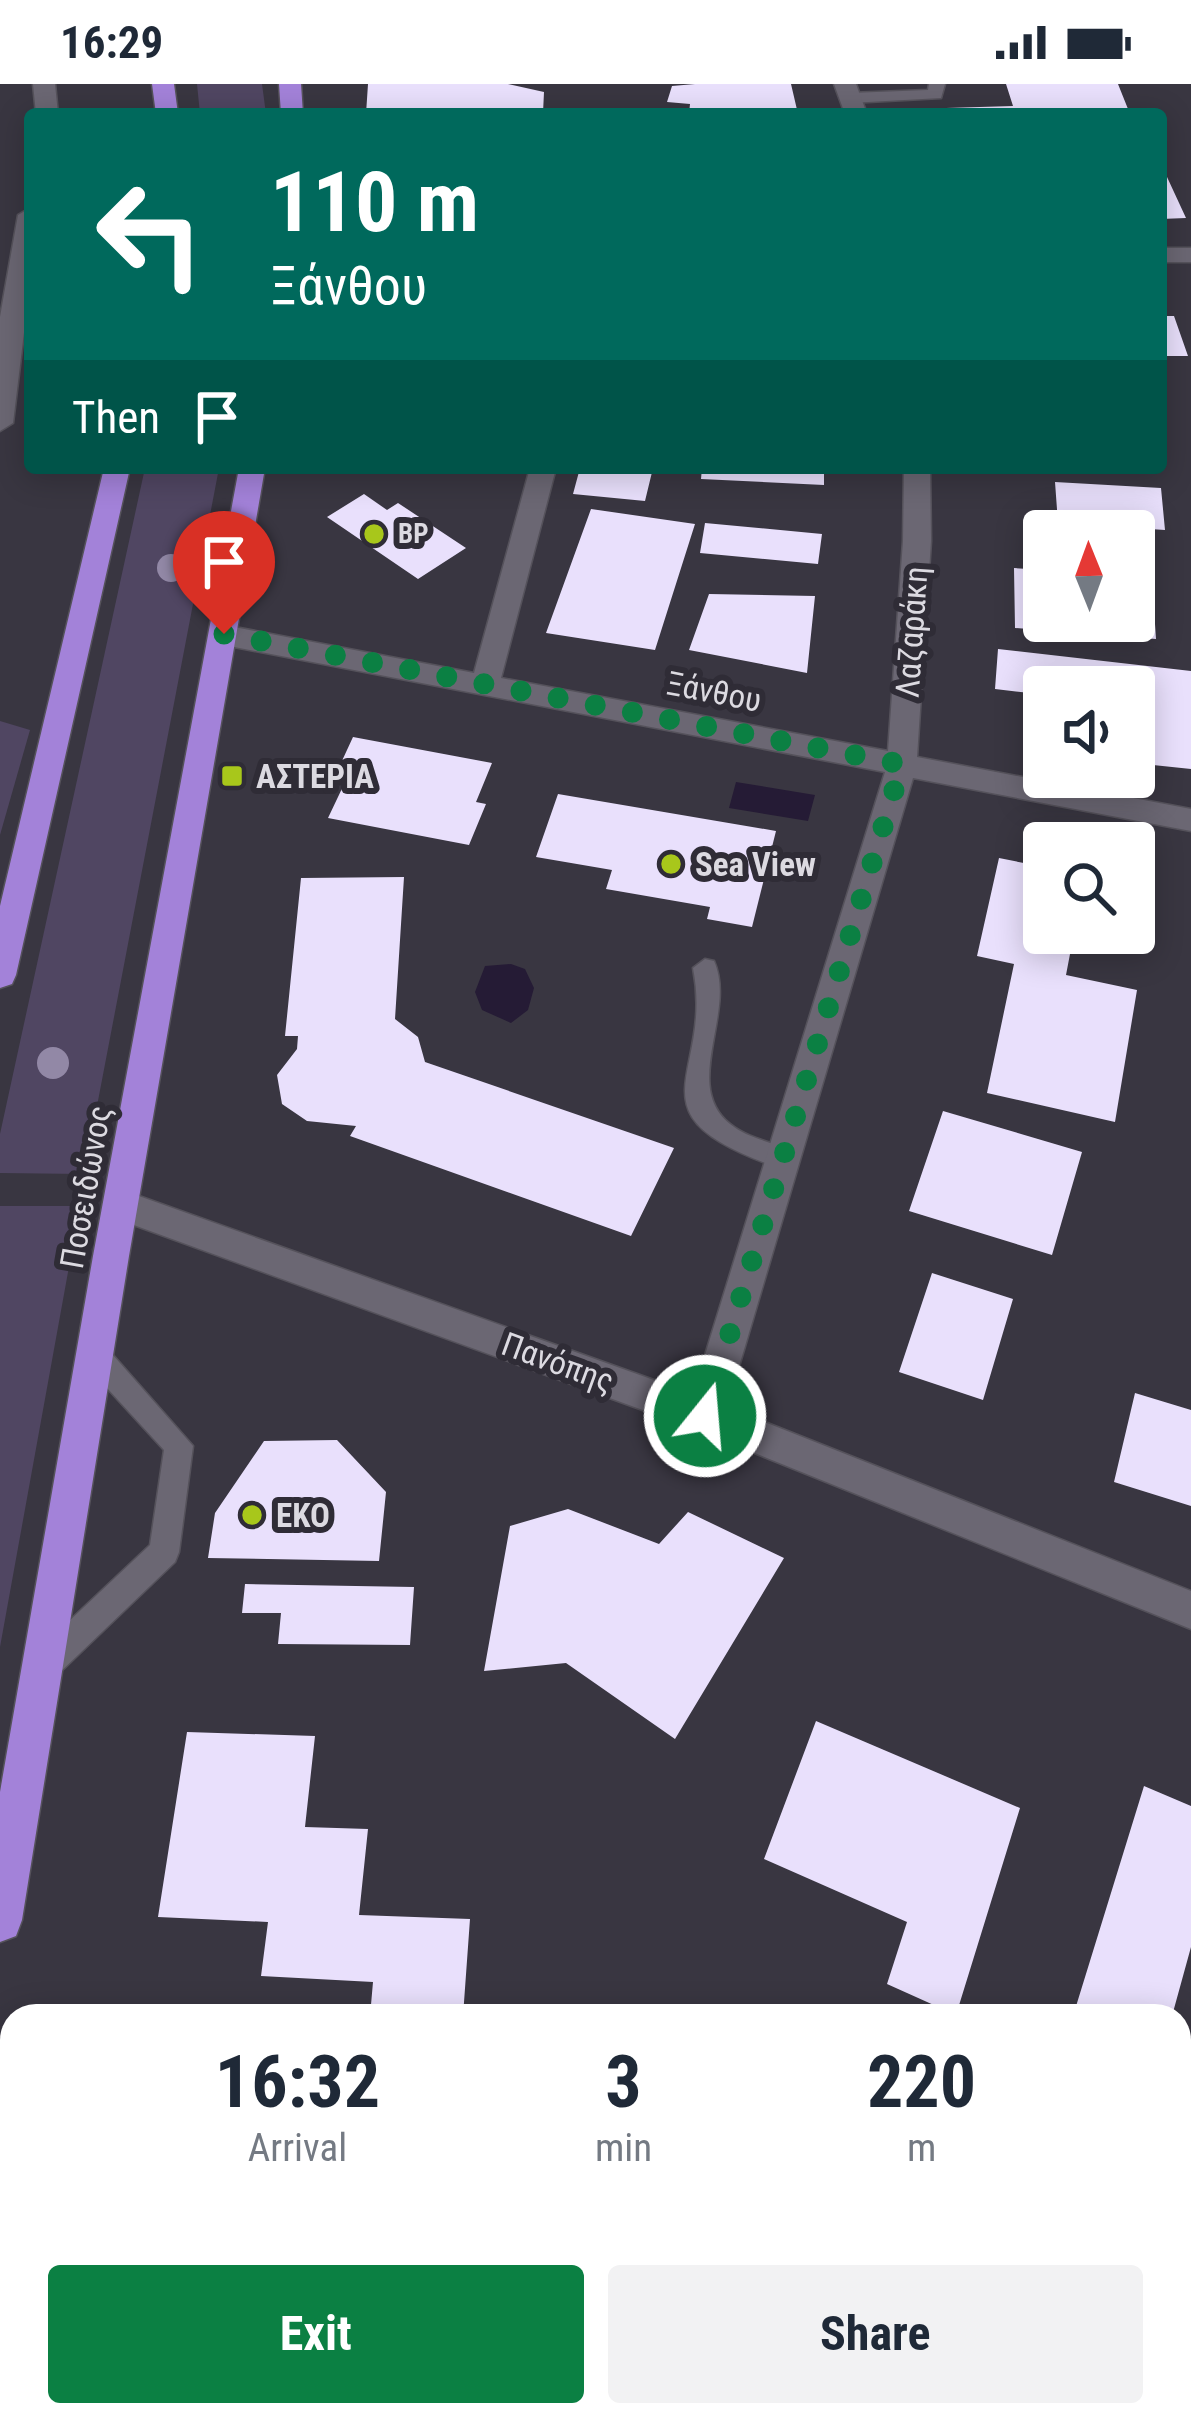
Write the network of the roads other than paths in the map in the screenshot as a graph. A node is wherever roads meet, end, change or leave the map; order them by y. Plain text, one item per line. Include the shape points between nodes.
1 (937, 84) edge
2 (850, 99) edge
3 (24, 263) edge
4 (0, 423) edge
5 (116, 474) edge
6 (251, 474) edge
7 (541, 474) edge
8 (916, 474) edge
9 (224, 634) junction
10 (485, 685) junction
11 (902, 764) junction
12 (1191, 820) edge
13 (705, 968) dead end
14 (0, 975) edge
15 (782, 1158) junction
16 (122, 1205) junction
17 (95, 1355) junction
18 (705, 1416) junction
19 (1191, 1610) edge
20 (43, 1667) junction
21 (0, 1920) edge

1 - 2 lane via 935,95
3 - 4 street via 8,329
5 - 14 highway
6 - 9 highway, Ποσειδώνος
7 - 10 street
8 - 11 street, Λαζαράκη
9 - 10 street, Ξάνθου
9 - 16 highway, Ποσειδώνος
10 - 11 street, Ξάνθου
11 - 12 street, Ξάνθου
11 - 15 street, Λαζαράκη
13 - 15 lane via 711,1007 694,1088 699,1111 722,1133
15 - 18 street, Λαζαράκη
16 - 17 highway, Ποσειδώνος
16 - 18 street, Πανόπης
17 - 20 highway, Ποσειδώνος
17 - 20 lane via 179,1445 164,1552
18 - 19 street, Πανόπης
20 - 21 highway, Ποσειδώνος

